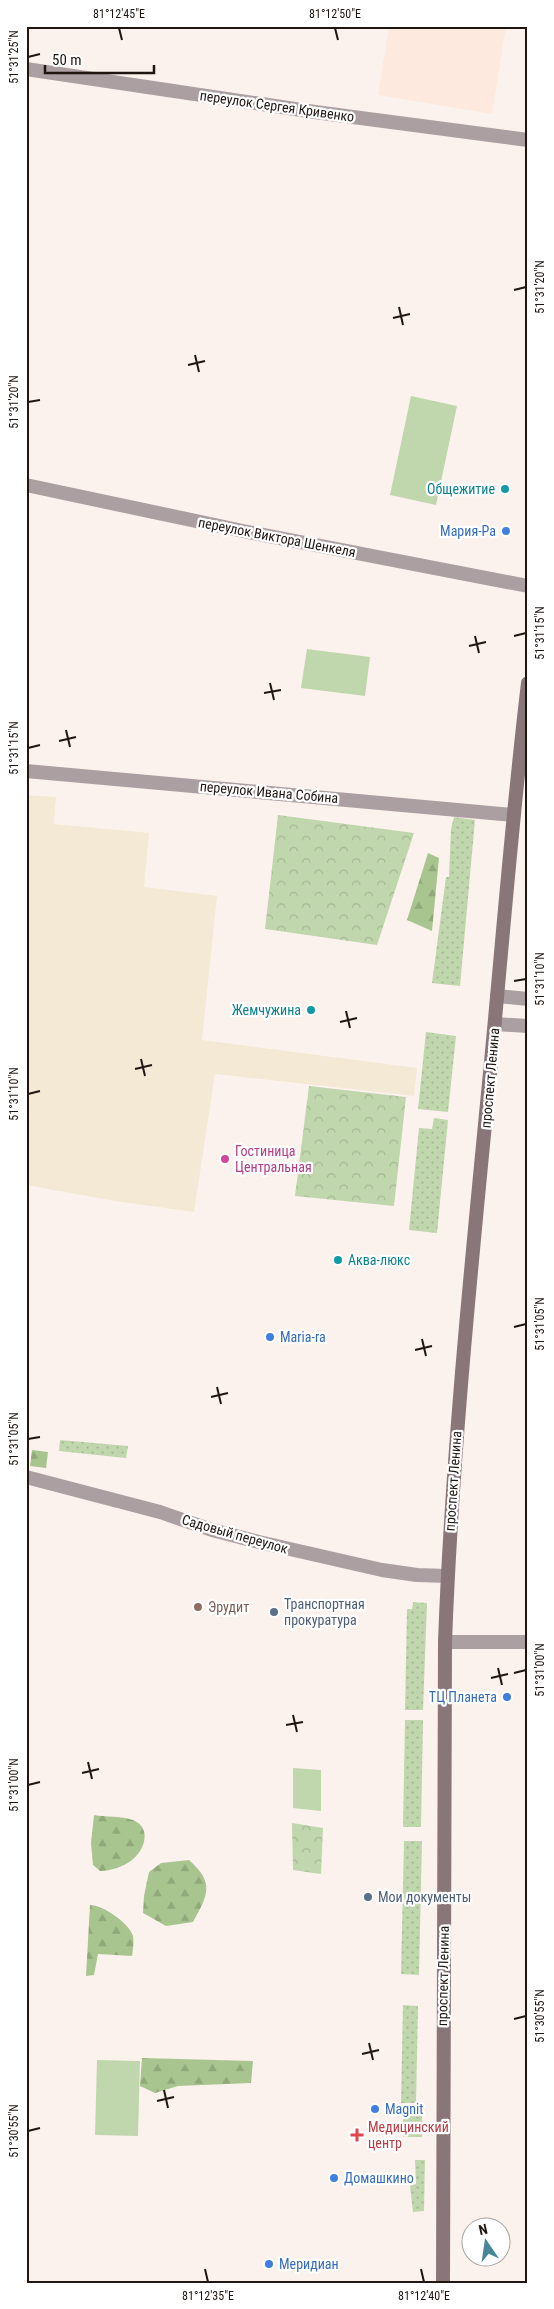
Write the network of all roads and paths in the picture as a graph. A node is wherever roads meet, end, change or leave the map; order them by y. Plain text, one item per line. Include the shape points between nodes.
1 (26, 69) edge
2 (528, 140) edge
3 (26, 485) edge
4 (528, 586) edge
5 (528, 683) edge
6 (26, 771) edge
7 (512, 815) junction
8 (498, 996) junction
9 (528, 999) edge
10 (495, 1024) junction
11 (528, 1026) edge
12 (26, 1477) edge
13 (447, 1576) junction
14 (445, 1642) junction
15 (528, 1642) edge
16 (442, 2283) edge

1 - 2 street, переулок Сергея Кривенко
3 - 4 street, переулок Виктора Шенкеля
5 - 7 main road, проспект Ленина
6 - 7 street, переулок Ивана Собина
7 - 8 main road, проспект Ленина
8 - 9 street
8 - 10 main road, проспект Ленина
10 - 11 street
10 - 13 main road, проспект Ленина via 456,1430
12 - 13 street, Садовый переулок via 259,1542 382,1570
13 - 14 main road, проспект Ленина
14 - 15 street
14 - 16 main road, проспект Ленина

